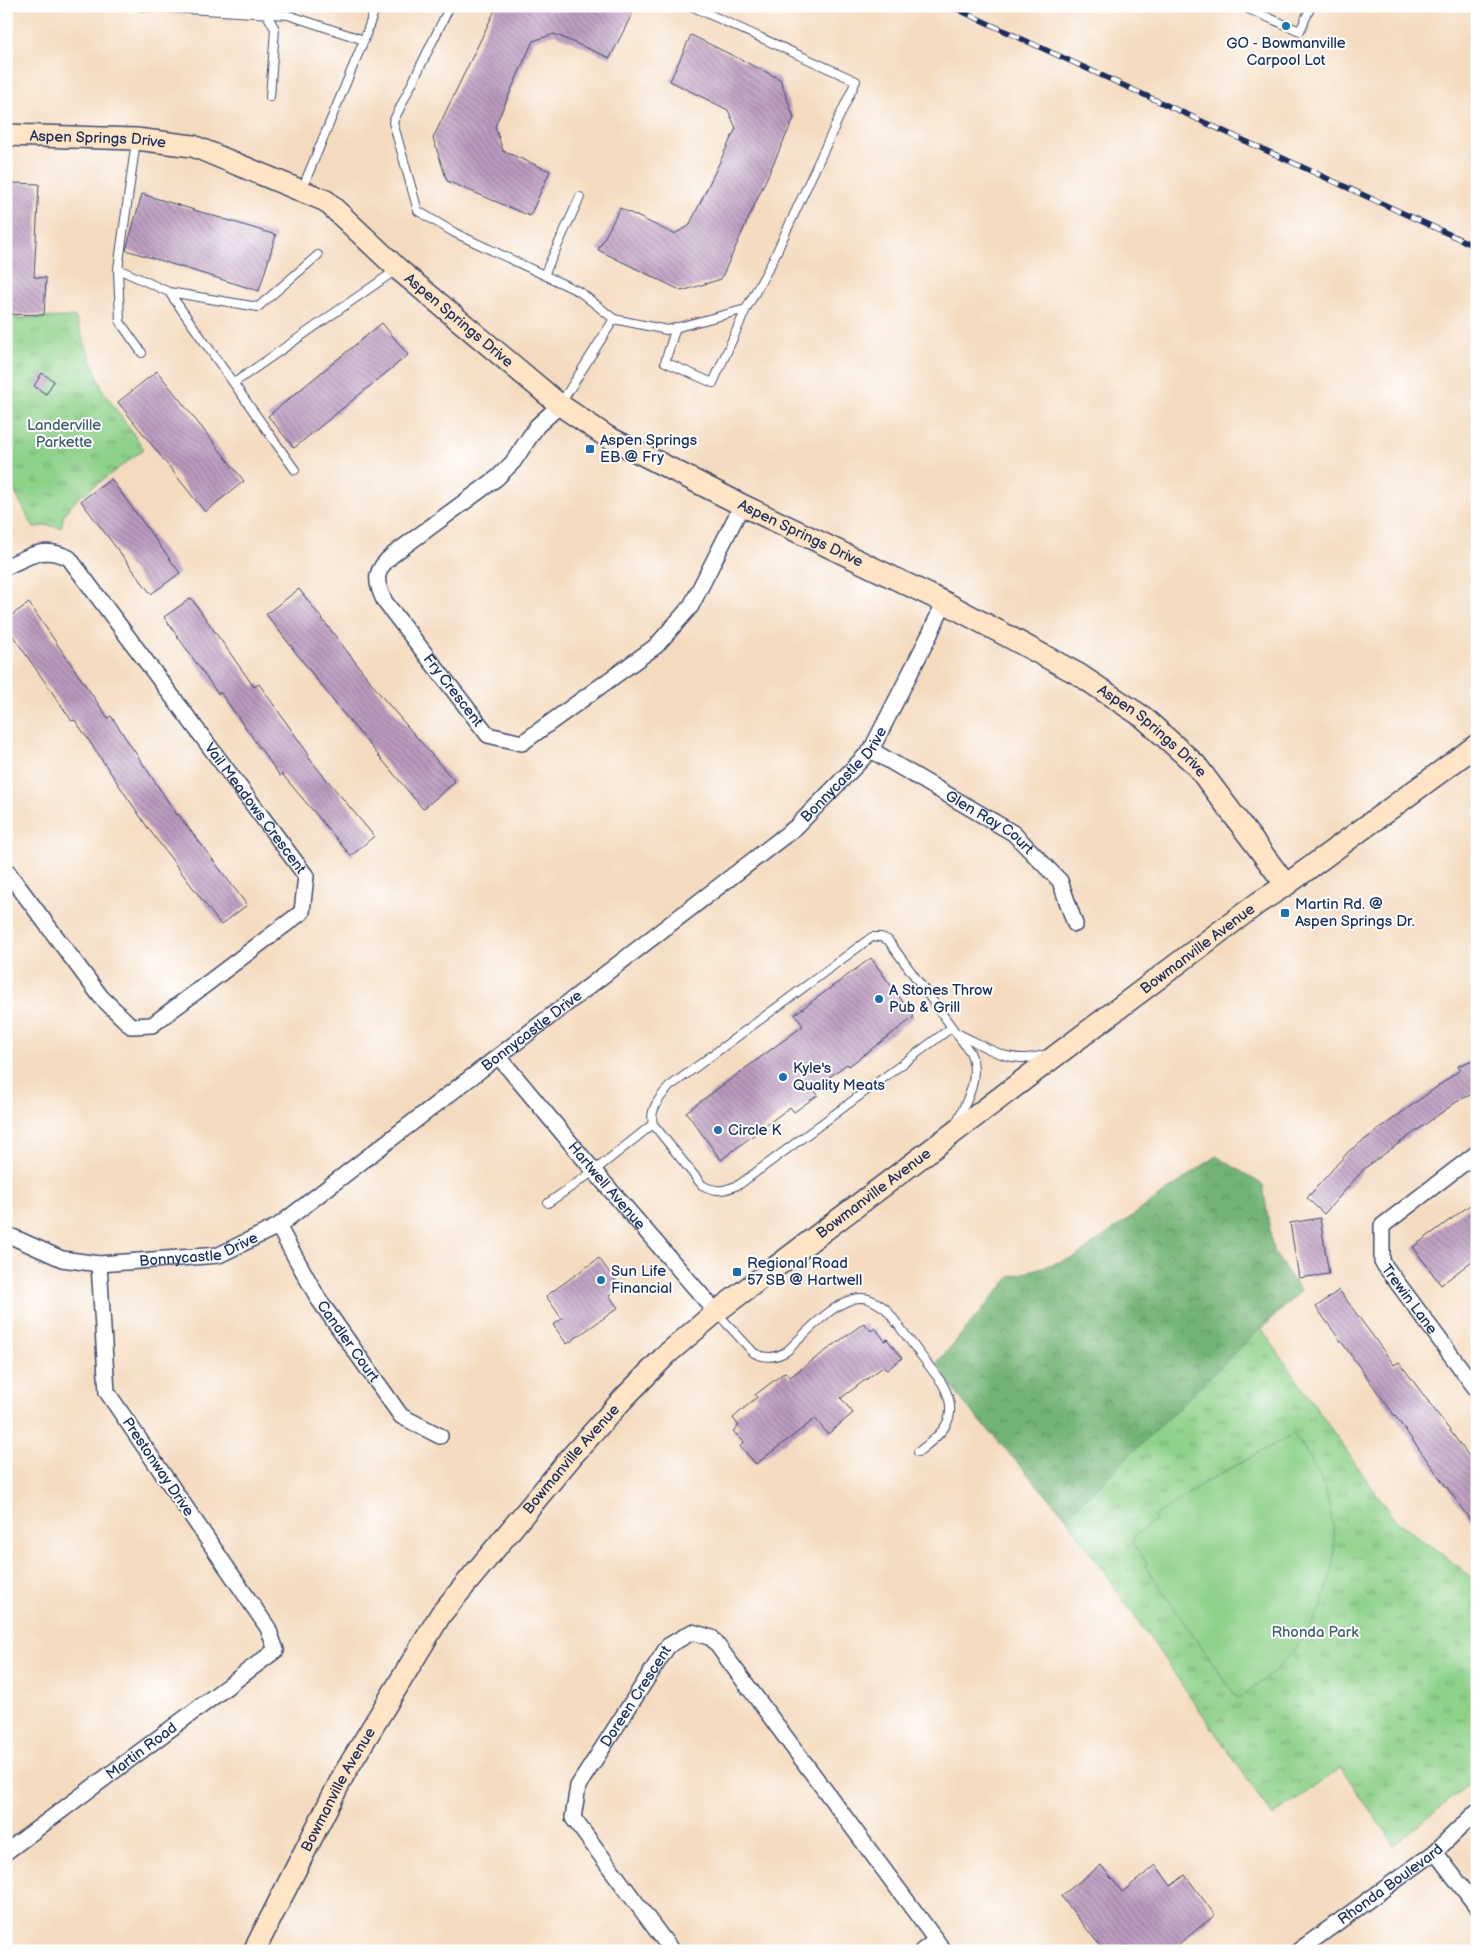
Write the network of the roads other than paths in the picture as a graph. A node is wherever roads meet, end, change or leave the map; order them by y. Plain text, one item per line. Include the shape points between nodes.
1 (138, 6) edge
2 (252, 6) edge
3 (376, 6) edge
4 (450, 6) edge
5 (691, 6) edge
6 (1241, 6) edge
7 (1311, 6) edge
8 (266, 13) junction
9 (364, 40) junction
10 (270, 97) dead end
11 (6, 135) edge
12 (136, 139) junction
13 (301, 191) junction
14 (580, 197) dead end
15 (318, 255) dead end
16 (118, 269) junction
17 (398, 269) junction
18 (544, 275) junction
19 (169, 292) junction
20 (746, 309) junction
21 (614, 319) junction
22 (676, 327) junction
23 (142, 353) dead end
24 (234, 383) junction
25 (560, 405) junction
26 (295, 470) dead end
27 (742, 504) junction
28 (6, 567) edge
29 (944, 602) junction
30 (1477, 745) edge
31 (871, 750) junction
32 (6, 870) edge
33 (1286, 885) junction
34 (1075, 924) dead end
35 (951, 1028) junction
36 (958, 1034) junction
37 (1063, 1048) junction
38 (499, 1057) junction
39 (653, 1124) junction
40 (950, 1134) junction
41 (1477, 1153) edge
42 (594, 1171) junction
43 (548, 1203) dead end
44 (278, 1226) junction
45 (6, 1234) edge
46 (99, 1264) junction
47 (716, 1312) junction
48 (1477, 1390) edge
49 (440, 1436) dead end
50 (918, 1452) dead end
51 (276, 1650) joint
52 (1477, 1812) edge
53 (6, 1852) edge
54 (1435, 1852) junction
55 (1477, 1907) edge
56 (940, 1946) edge
57 (254, 1951) edge
58 (672, 1951) edge
59 (922, 1951) edge
60 (1298, 1951) edge

1 - 8 lane
2 - 8 lane
3 - 9 lane
4 - 18 lane via 393,122 418,211 455,233
5 - 20 lane via 856,81 771,264
6 - 7 lane via 1300,32
8 - 9 lane via 288,14
8 - 10 lane via 275,30
9 - 13 lane
11 - 12 main road, Aspen Springs Drive
12 - 13 main road, Aspen Springs Drive via 193,146
12 - 16 lane
13 - 17 main road, Aspen Springs Drive via 326,201
14 - 18 lane
15 - 19 lane via 258,307
16 - 19 lane
16 - 23 lane via 120,322
17 - 24 lane
17 - 25 main road, Aspen Springs Drive
18 - 21 lane via 580,292
19 - 24 lane
20 - 22 lane
20 - 22 lane via 713,382 665,362
21 - 22 lane via 667,330
21 - 25 lane
24 - 26 lane
25 - 27 main road, Aspen Springs Drive via 606,436
25 - 27 street, Fry Crescent via 537,426 514,462 395,552 378,569 377,579 385,602 488,735 522,743 656,646 690,606
27 - 29 main road, Aspen Springs Drive
28 - 32 street, Vail Meadows Crescent via 46,552 57,552 68,558 306,876 302,912 152,1025 131,1026 101,998
29 - 31 street, Bonnycastle Drive
29 - 33 main road, Aspen Springs Drive via 1078,674 1143,717 1196,765
30 - 33 main road, Bowmanville Avenue
31 - 34 street, Glen Ray Court via 1013,833 1060,881
31 - 38 street, Bonnycastle Drive via 796,827
33 - 37 main road, Bowmanville Avenue
35 - 36 lane
35 - 39 lane via 729,1189 710,1190 702,1185
35 - 39 lane via 888,940 872,937 669,1087 652,1112
36 - 37 lane via 998,1055 1009,1057 1033,1057
36 - 40 lane via 970,1052 975,1069 965,1105
37 - 40 main road, Bowmanville Avenue
38 - 42 street, Hartwell Avenue
38 - 44 street, Bonnycastle Drive
39 - 42 lane
40 - 47 main road, Bowmanville Avenue
41 - 48 street, Trewin Lane via 1382,1226 1382,1262
42 - 43 lane
42 - 47 street, Hartwell Avenue
44 - 46 street, Bonnycastle Drive via 219,1255
44 - 49 street, Candler Court via 319,1300 401,1416
45 - 46 street, Bonnycastle Drive via 62,1259
46 - 51 street, Prestonway Drive via 107,1392 268,1628
47 - 50 lane via 754,1353 771,1358 786,1351 837,1306 862,1298 875,1301 886,1309 948,1395 949,1421 935,1439
47 - 57 main road, Bowmanville Avenue via 667,1354 617,1406 441,1614 344,1774
51 - 53 street, Martin Road
52 - 54 street, Rhonda Boulevard
54 - 55 street
54 - 60 street, Rhonda Boulevard
56 - 58 street, Doreen Crescent via 712,1638 692,1632 668,1646 578,1786 573,1818
56 - 59 street, Doreen Crescent

